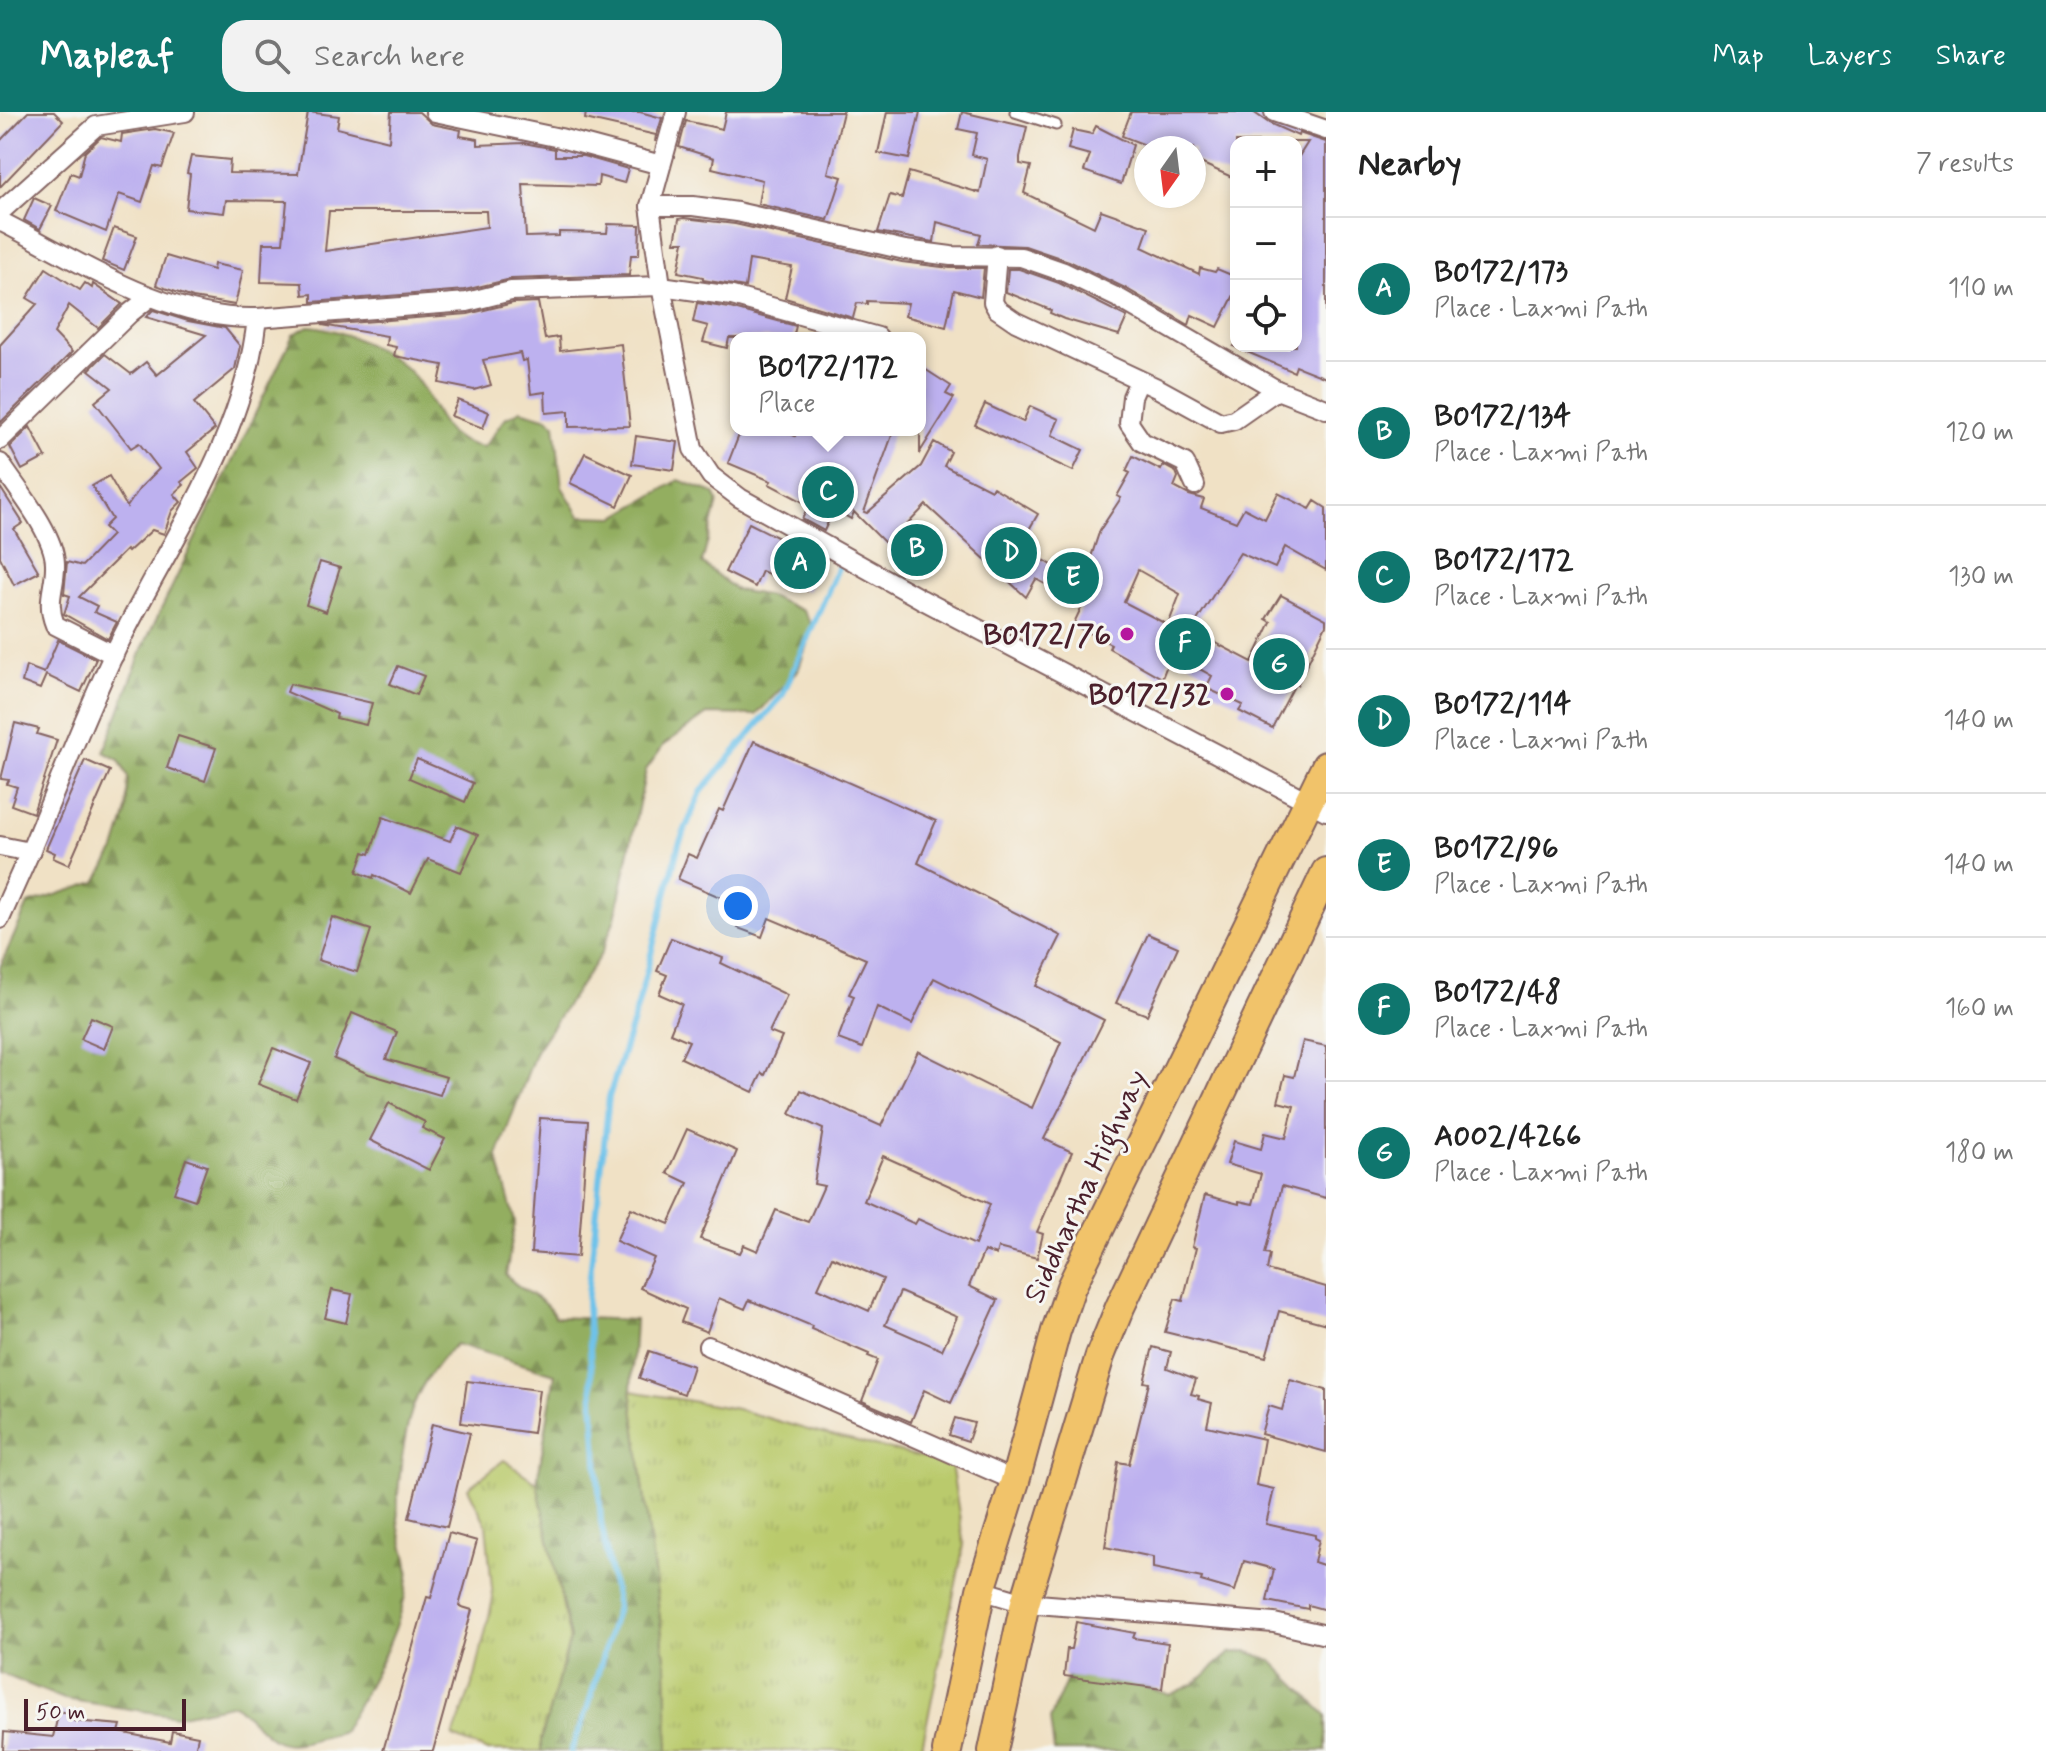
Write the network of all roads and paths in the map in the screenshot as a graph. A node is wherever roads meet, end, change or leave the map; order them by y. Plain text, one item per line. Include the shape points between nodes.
1 (185, 112) edge
2 (435, 112) edge
3 (676, 112) edge
4 (1015, 112) edge
5 (1274, 112) edge
6 (100, 119) edge
7 (1056, 125) dead end
8 (1326, 130) edge
9 (661, 165) junction
10 (650, 206) junction
11 (0, 212) edge
12 (0, 221) edge
13 (997, 255) junction
14 (661, 286) junction
15 (149, 298) junction
16 (257, 318) junction
17 (860, 332) edge
18 (1139, 381) junction
19 (1277, 390) junction
20 (1326, 409) edge
21 (0, 440) edge
22 (0, 463) edge
23 (1195, 485) dead end
24 (114, 655) junction
25 (1326, 766) edge
26 (1318, 807) edge
27 (0, 846) edge
28 (30, 852) junction
29 (1326, 872) edge
30 (0, 919) edge
31 (708, 1346) dead end
32 (1015, 1481) junction
33 (981, 1590) junction
34 (1025, 1603) junction
35 (1326, 1635) edge
36 (947, 1751) edge
37 (993, 1751) edge

1 - 6 street
2 - 9 street
3 - 9 street
4 - 7 lane
5 - 8 street
6 - 11 street
9 - 10 street
10 - 13 street via 737,212 920,252
10 - 14 street
12 - 15 street
13 - 18 street via 997,309
13 - 19 street via 1021,257 1106,292
14 - 16 street via 511,291 467,302
14 - 17 street via 732,296
14 - 26 street via 693,449 711,476 740,498 921,599
15 - 16 street via 235,319
15 - 21 street
16 - 24 street via 232,424
18 - 19 street via 1221,423 1234,420
18 - 23 street via 1129,423 1142,442 1185,463
19 - 20 street
22 - 24 street via 49,539 55,563 49,610 55,625
24 - 28 street
25 - 26 highway, Siddhartha Highway
26 - 32 highway, Siddhartha Highway via 1071,1287
27 - 28 street
28 - 30 street
29 - 34 highway via 1120,1307 1100,1356
31 - 32 street
32 - 33 highway, Siddhartha Highway
33 - 34 street
33 - 36 highway, Siddhartha Highway
34 - 35 street via 1274,1623
34 - 37 highway

